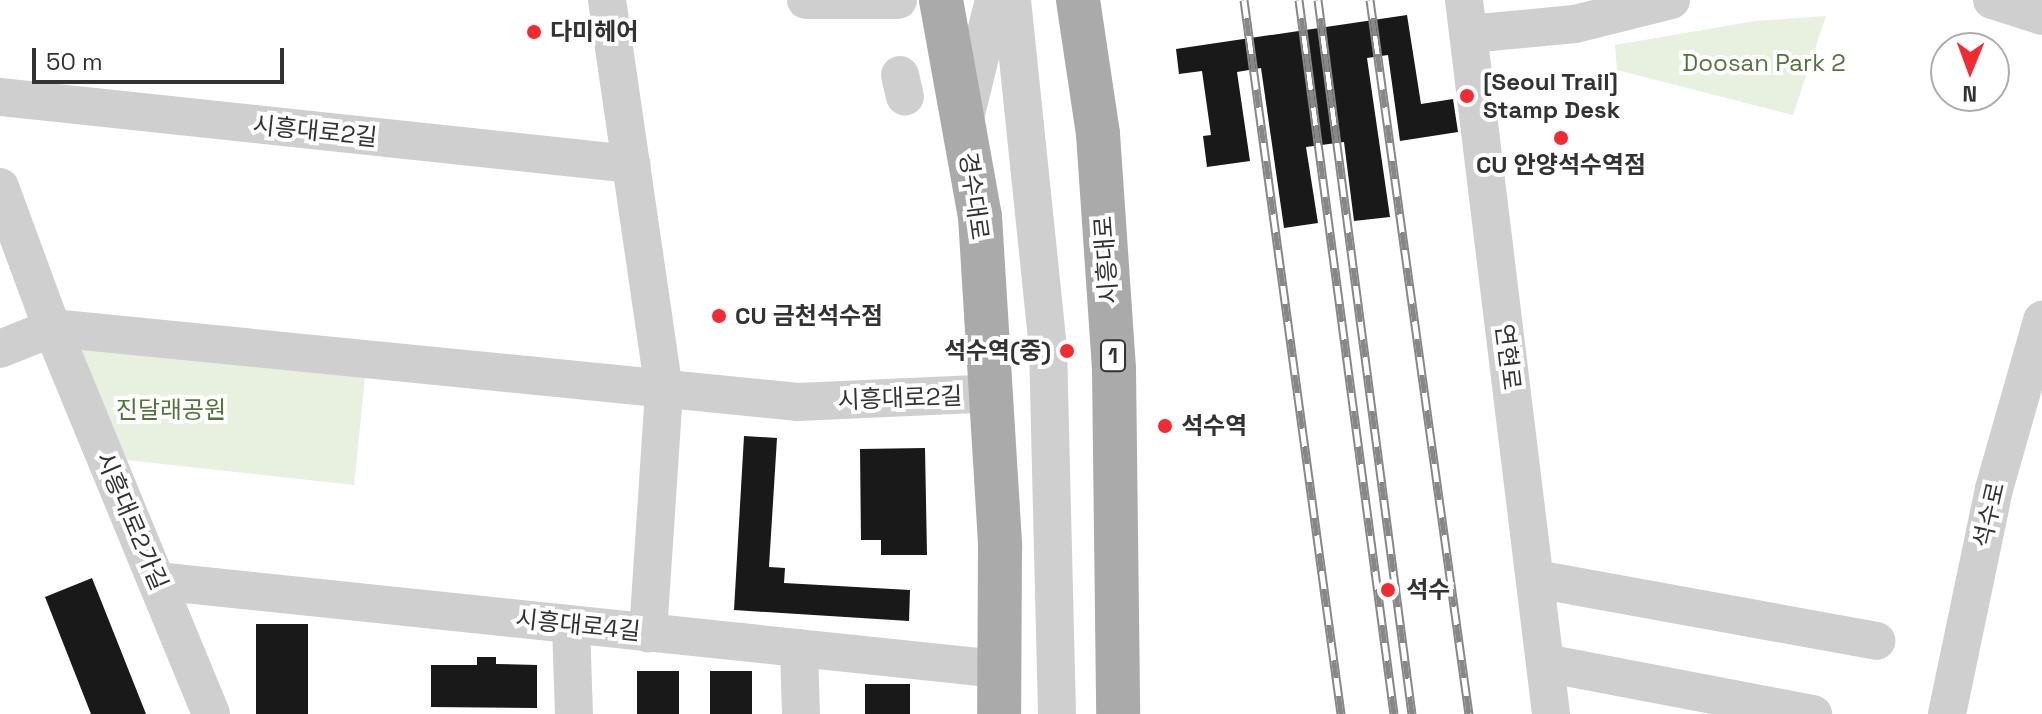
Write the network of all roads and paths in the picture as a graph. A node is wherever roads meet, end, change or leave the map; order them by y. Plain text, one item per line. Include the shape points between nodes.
1 (607, 0) edge
2 (806, 0) edge
3 (898, 0) edge
4 (941, 0) edge
5 (994, 0) edge
6 (1012, 0) edge
7 (1078, 0) edge
8 (1671, 0) edge
9 (1992, 0) edge
10 (2042, 16) edge
11 (1466, 17) edge
12 (0, 97) edge
13 (963, 124) junction
14 (631, 164) junction
15 (0, 187) edge
16 (2042, 320) edge
17 (52, 328) junction
18 (0, 349) edge
19 (664, 392) junction
20 (993, 393) junction
21 (1536, 579) junction
22 (157, 581) junction
23 (571, 625) junction
24 (648, 633) junction
25 (1876, 641) dead end
26 (799, 648) junction
27 (1545, 663) junction
28 (999, 669) junction
29 (211, 714) edge
30 (574, 714) edge
31 (801, 714) edge
32 (999, 714) edge
33 (1057, 714) edge
34 (1118, 714) edge
35 (1551, 714) edge
36 (1813, 714) edge
37 (1947, 714) edge

1 - 14 street
2 - 3 street
4 - 13 main road, 경수대로
5 - 13 street
6 - 33 street via 1048,346
7 - 34 main road, 시흥대로 / 1 via 1098,134 1114,369
8 - 11 street via 1575,24
9 - 10 street
11 - 21 street, 연현로 via 1467,115
12 - 14 street, 시흥대로2길
13 - 20 main road, 경수대로 via 980,216
14 - 19 street
15 - 17 street
16 - 37 street, 석수로 via 1994,489
17 - 18 street, 시흥대로2길
17 - 19 street, 시흥대로2길
17 - 22 street, 시흥대로2가길
19 - 20 street, 시흥대로2길 via 798,402
19 - 24 street
20 - 28 main road
21 - 25 street
21 - 27 street, 연현로
22 - 23 street, 시흥대로4길
22 - 29 street, 시흥대로2가길
23 - 24 street, 시흥대로4길
23 - 30 street
24 - 26 street, 시흥대로4길
26 - 28 street, 시흥대로4길
26 - 31 street
27 - 35 street, 연현로
27 - 36 street
28 - 32 main road

